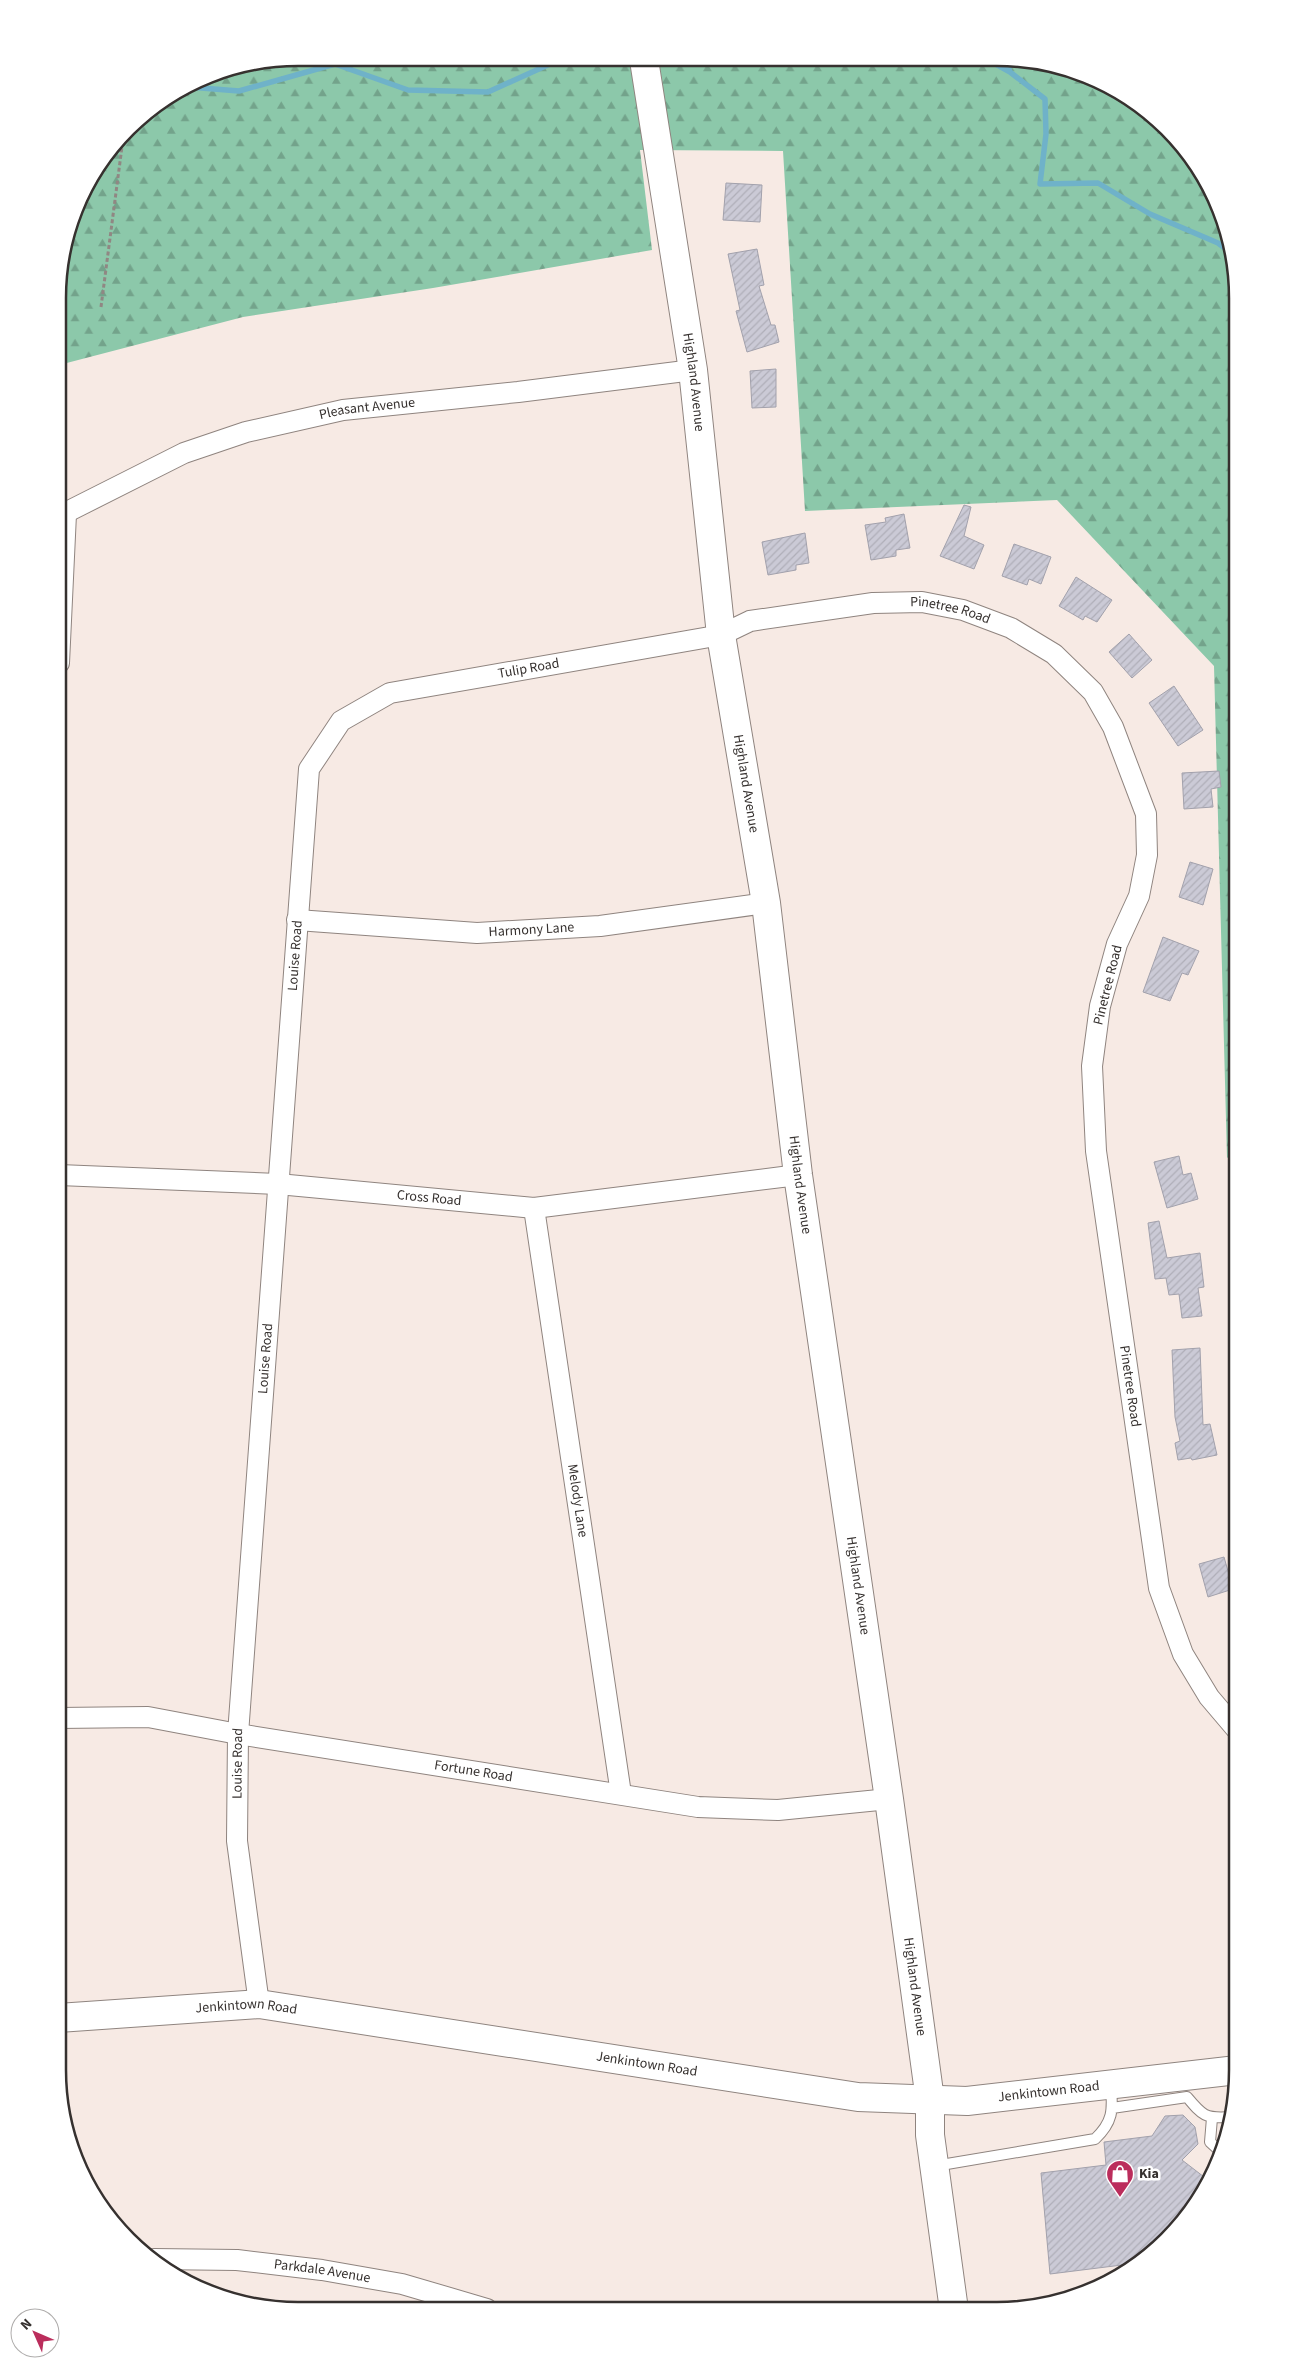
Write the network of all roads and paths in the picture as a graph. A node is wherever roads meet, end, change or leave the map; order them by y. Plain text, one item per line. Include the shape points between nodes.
1 (645, 66) edge
2 (122, 148) edge
3 (101, 307) dead end
4 (693, 370) junction
5 (66, 513) edge
6 (721, 635) junction
7 (341, 721) joint
8 (766, 903) junction
9 (297, 920) junction
10 (66, 1175) edge
11 (798, 1175) junction
12 (278, 1184) junction
13 (534, 1208) junction
14 (66, 1718) edge
15 (1229, 1721) edge
16 (238, 1734) junction
17 (621, 1794) junction
18 (889, 1799) junction
19 (259, 2004) junction
20 (66, 2017) edge
21 (1229, 2073) edge
22 (1186, 2086) junction
23 (1111, 2096) junction
24 (930, 2100) junction
25 (1223, 2117) edge
26 (1212, 2118) junction
27 (1215, 2146) edge
28 (934, 2166) junction
29 (164, 2259) edge
30 (463, 2302) edge
31 (953, 2302) edge

1 - 4 street, Highland Avenue
2 - 3 path
4 - 5 street, Pleasant Avenue via 343,410 246,432 184,453
4 - 6 street, Highland Avenue
6 - 7 street, Tulip Road via 390,694
6 - 8 street, Highland Avenue
6 - 15 street, Pinetree Road via 750,621 873,603 922,602 963,610 1011,628 1054,654 1093,692 1113,727 1146,814 1146,855 1138,896 1117,944 1100,1006 1092,1066 1096,1151 1159,1588 1183,1654 1208,1698
7 - 9 street, Louise Road via 309,769
8 - 9 street, Harmony Lane via 600,926 477,933
8 - 11 street, Highland Avenue
9 - 12 street, Louise Road
10 - 12 street, Cross Road
11 - 13 street, Cross Road
11 - 18 street, Highland Avenue
12 - 13 street, Cross Road
12 - 16 street, Louise Road
13 - 17 street, Melody Lane
14 - 16 street, Fortune Road via 148,1717
16 - 17 street, Fortune Road
16 - 19 street, Louise Road via 237,1840
17 - 18 street, Fortune Road via 698,1807 778,1810
18 - 24 street, Highland Avenue
19 - 20 street, Jenkintown Road
19 - 24 street, Jenkintown Road via 858,2097
21 - 22 street, Jenkintown Road
22 - 23 street, Jenkintown Road
22 - 26 lane via 1198,2110
23 - 24 street, Jenkintown Road
23 - 28 lane via 1112,2115 1095,2139
24 - 28 street, Highland Avenue
25 - 26 lane
26 - 27 lane via 1210,2142
28 - 31 street, Highland Avenue
29 - 30 street, Parkdale Avenue via 237,2260 322,2270 402,2284

